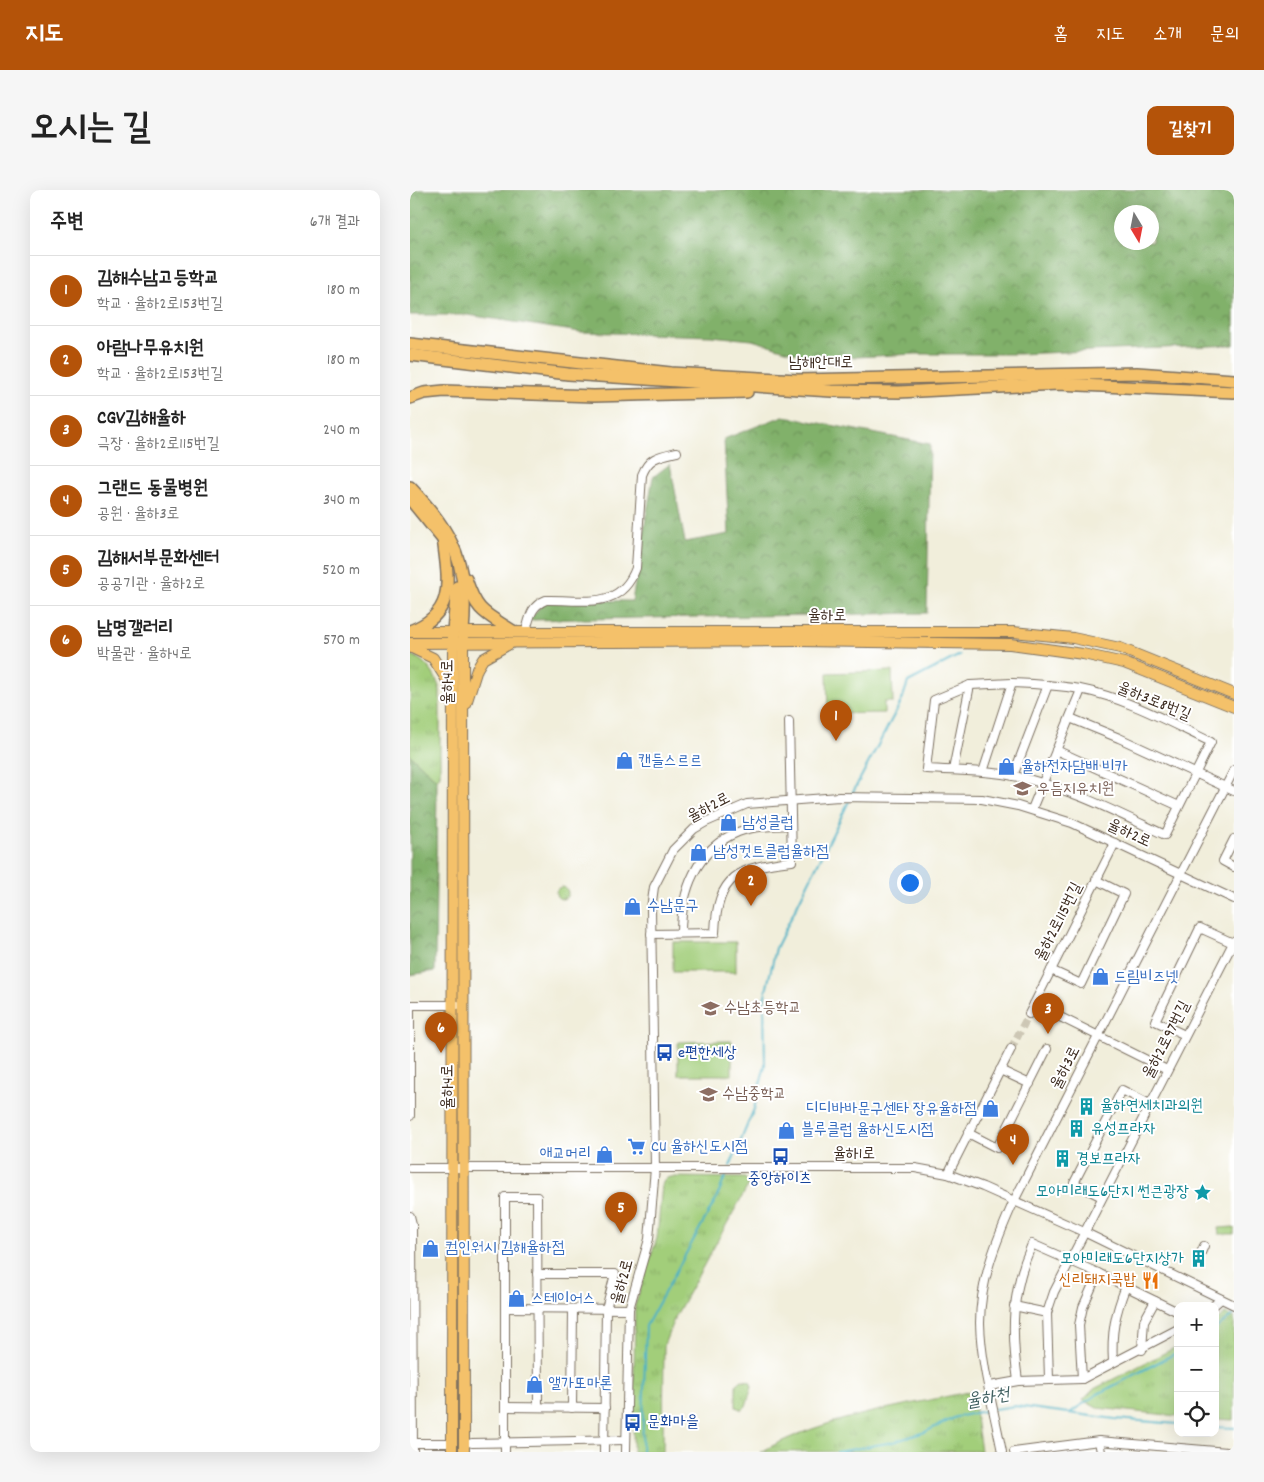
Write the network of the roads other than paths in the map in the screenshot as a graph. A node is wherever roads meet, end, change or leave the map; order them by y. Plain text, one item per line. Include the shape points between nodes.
1 (410, 344) edge
2 (410, 355) edge
3 (1234, 380) edge
4 (831, 391) junction
5 (1234, 392) edge
6 (410, 398) edge
7 (677, 452) dead end
8 (412, 492) edge
9 (448, 540) junction
10 (410, 631) edge
11 (526, 631) junction
12 (458, 637) junction
13 (512, 637) junction
14 (410, 643) edge
15 (410, 647) edge
16 (1012, 683) junction
17 (970, 685) junction
18 (1048, 685) junction
19 (453, 690) junction
20 (1081, 690) junction
21 (1234, 694) edge
22 (1234, 707) edge
23 (1070, 718) junction
24 (463, 720) junction
25 (789, 721) dead end
26 (1056, 750) junction
27 (953, 770) junction
28 (1234, 770) edge
29 (983, 772) junction
30 (1196, 773) junction
31 (1013, 776) junction
32 (1043, 783) junction
33 (1225, 787) junction
34 (1234, 791) edge
35 (790, 801) junction
36 (1179, 806) junction
37 (1032, 810) junction
38 (791, 825) junction
39 (1234, 839) edge
40 (1115, 843) junction
41 (1234, 867) edge
42 (1180, 873) junction
43 (1096, 880) junction
44 (1234, 899) edge
45 (650, 934) junction
46 (681, 934) junction
47 (1233, 942) edge
48 (1051, 970) junction
49 (453, 1004) junction
50 (1034, 1004) junction
51 (410, 1005) edge
52 (463, 1007) junction
53 (1028, 1014) tunnel mouth
54 (1185, 1035) junction
55 (1098, 1036) junction
56 (1011, 1049) tunnel mouth
57 (1048, 1049) dead end
58 (1000, 1070) junction
59 (1167, 1070) junction
60 (1030, 1084) junction
61 (1150, 1104) junction
62 (410, 1116) edge
63 (968, 1133) junction
64 (410, 1168) edge
65 (452, 1168) junction
66 (464, 1168) junction
67 (655, 1168) junction
68 (948, 1174) junction
69 (1102, 1197) junction
70 (1014, 1201) junction
71 (410, 1216) edge
72 (1084, 1232) junction
73 (1204, 1246) dead end
74 (1200, 1255) dead end
75 (1070, 1260) junction
76 (411, 1263) edge
77 (1098, 1273) junction
78 (537, 1274) junction
79 (1126, 1286) junction
80 (411, 1301) edge
81 (1154, 1301) junction
82 (1227, 1302) edge
83 (1014, 1306) junction
84 (505, 1308) junction
85 (538, 1308) junction
86 (573, 1309) junction
87 (606, 1309) junction
88 (629, 1309) junction
89 (1174, 1310) edge
90 (1047, 1313) junction
91 (1174, 1331) edge
92 (1142, 1350) junction
93 (1113, 1362) junction
94 (1049, 1379) junction
95 (1082, 1379) junction
96 (1018, 1381) junction
97 (990, 1390) junction
98 (411, 1407) edge
99 (505, 1407) junction
100 (538, 1407) junction
101 (572, 1408) junction
102 (605, 1408) junction
103 (626, 1440) junction
104 (604, 1441) junction
105 (1099, 1441) junction
106 (505, 1442) junction
107 (411, 1443) edge
108 (446, 1443) dead end
109 (472, 1443) dead end
110 (1133, 1443) junction
111 (1065, 1448) edge
112 (1170, 1450) edge
113 (1032, 1451) edge
114 (1202, 1451) edge
115 (413, 1452) edge
116 (452, 1452) edge
117 (464, 1452) edge
118 (505, 1452) edge
119 (604, 1452) edge
120 (626, 1452) edge
121 (1002, 1452) edge
122 (1014, 1452) edge
123 (1101, 1452) edge
124 (1135, 1452) edge
125 (1227, 1452) edge

1 - 3 highway, 남해안대로 via 671,373 798,380 1137,373
2 - 4 highway, 남해안대로 via 568,374
4 - 5 highway, 남해안대로 via 899,392 1058,384
4 - 6 highway via 594,396 444,391
7 - 11 street via 654,457 642,475 636,568 631,582 610,598 538,603 531,611
8 - 9 highway via 442,524
9 - 10 highway via 448,581 443,608 424,625
9 - 12 highway via 463,588
9 - 13 highway via 462,558 467,581 484,614
10 - 12 main road, 율하로
11 - 13 main road, 율하로
11 - 21 main road, 율하로 via 1022,633 1074,638 1120,648
12 - 13 main road, 율하로
12 - 14 main road, 율하로
12 - 19 main road, 율하4로
12 - 24 main road, 율하4로
13 - 22 main road, 율하로 via 1010,644 1124,663
13 - 24 main road via 483,659 477,669
15 - 19 main road via 433,658
16 - 17 street
16 - 18 street
16 - 29 street
17 - 27 street
17 - 27 street via 934,700 926,769
18 - 20 street
18 - 31 street
19 - 49 main road, 율하4로
20 - 23 street
20 - 30 street, 율하3로8번길 via 1132,705 1211,742
23 - 26 street
23 - 30 street
24 - 52 main road, 율하4로
25 - 35 street
26 - 32 street
26 - 36 street
27 - 29 street
28 - 33 street, 율하3로
29 - 31 street
30 - 33 street
30 - 36 street, 율하3로8번길
31 - 32 street
32 - 36 street, 율하3로8번길 via 1094,801 1165,835
32 - 37 street
33 - 34 street
33 - 42 street, 율하3로
35 - 37 street, 율하2로 via 839,797 982,799
35 - 38 street
35 - 45 street, 율하2로 via 747,804 712,818 687,836 673,850 654,887
37 - 40 street, 율하2로 via 1072,822
38 - 46 street via 737,832 707,853 685,892
38 - 46 street via 792,861 763,864 741,872 721,895 714,933
39 - 41 street via 1223,861
40 - 42 street, 율하2로
40 - 43 street, 율하2로115번길
42 - 44 street, 율하2로
42 - 55 street, 율하3로
43 - 48 street, 율하2로115번길
43 - 48 street via 1124,894 1081,984
45 - 46 street
45 - 67 street, 율하2로
47 - 54 street, 율하2로97번길
47 - 54 street via 1200,928 1155,1021
48 - 50 street, 율하2로115번길
49 - 51 street
49 - 52 street
49 - 65 main road, 율하4로
50 - 53 street, 율하2로115번길
50 - 55 street
51 - 62 street
52 - 66 main road, 율하4로
54 - 59 street, 율하2로97번길
55 - 59 street
55 - 70 street, 율하3로
56 - 58 street
57 - 60 street
58 - 60 street
58 - 63 street
59 - 61 street, 율하2로97번길
60 - 63 street via 997,1148
61 - 69 street, 율하2로97번길
61 - 69 street via 1122,1090 1117,1098 1074,1183
63 - 68 street
64 - 65 street, 율하1로
65 - 66 street, 율하1로
65 - 116 main road, 율하4로
66 - 67 street, 율하1로
66 - 117 main road, 율하4로
67 - 68 street, 율하1로 via 889,1167
67 - 88 street, 율하2로 via 649,1239
68 - 70 street, 율하1로
69 - 72 street, 율하2로97번길
70 - 72 street, 율하1로
70 - 97 street, 율하3로 via 992,1256 984,1288 980,1322
71 - 76 street
72 - 75 street, 율하2로97번길
72 - 82 street, 율하1로
73 - 74 street
75 - 77 street
75 - 83 street via 1032,1244 1021,1269
75 - 90 street, 율하2로97번길
76 - 80 street
77 - 79 street
77 - 95 street via 1079,1325
78 - 84 street via 537,1197 505,1197
78 - 85 street
78 - 87 street via 615,1274
79 - 81 street
79 - 93 street via 1111,1336
80 - 98 street
81 - 89 street
81 - 92 street via 1144,1320
83 - 90 street
83 - 96 street via 1012,1341
84 - 85 street
84 - 99 street
85 - 86 street
85 - 100 street
86 - 87 street
86 - 101 street
87 - 88 street
87 - 102 street
88 - 103 street, 율하2로
90 - 94 street
91 - 92 street
92 - 93 street
93 - 95 street
94 - 95 street
94 - 96 street
96 - 97 street
97 - 121 street, 율하3로
98 - 107 street
99 - 100 street
99 - 106 street
100 - 101 street
101 - 102 street
102 - 104 street
103 - 104 street
103 - 120 street, 율하2로
104 - 106 street
104 - 119 street
105 - 110 street
105 - 111 street
105 - 123 street
106 - 109 street
106 - 118 street
107 - 108 street
107 - 115 street
110 - 112 street
110 - 124 street
111 - 113 street
112 - 114 street
113 - 122 street
114 - 125 street

